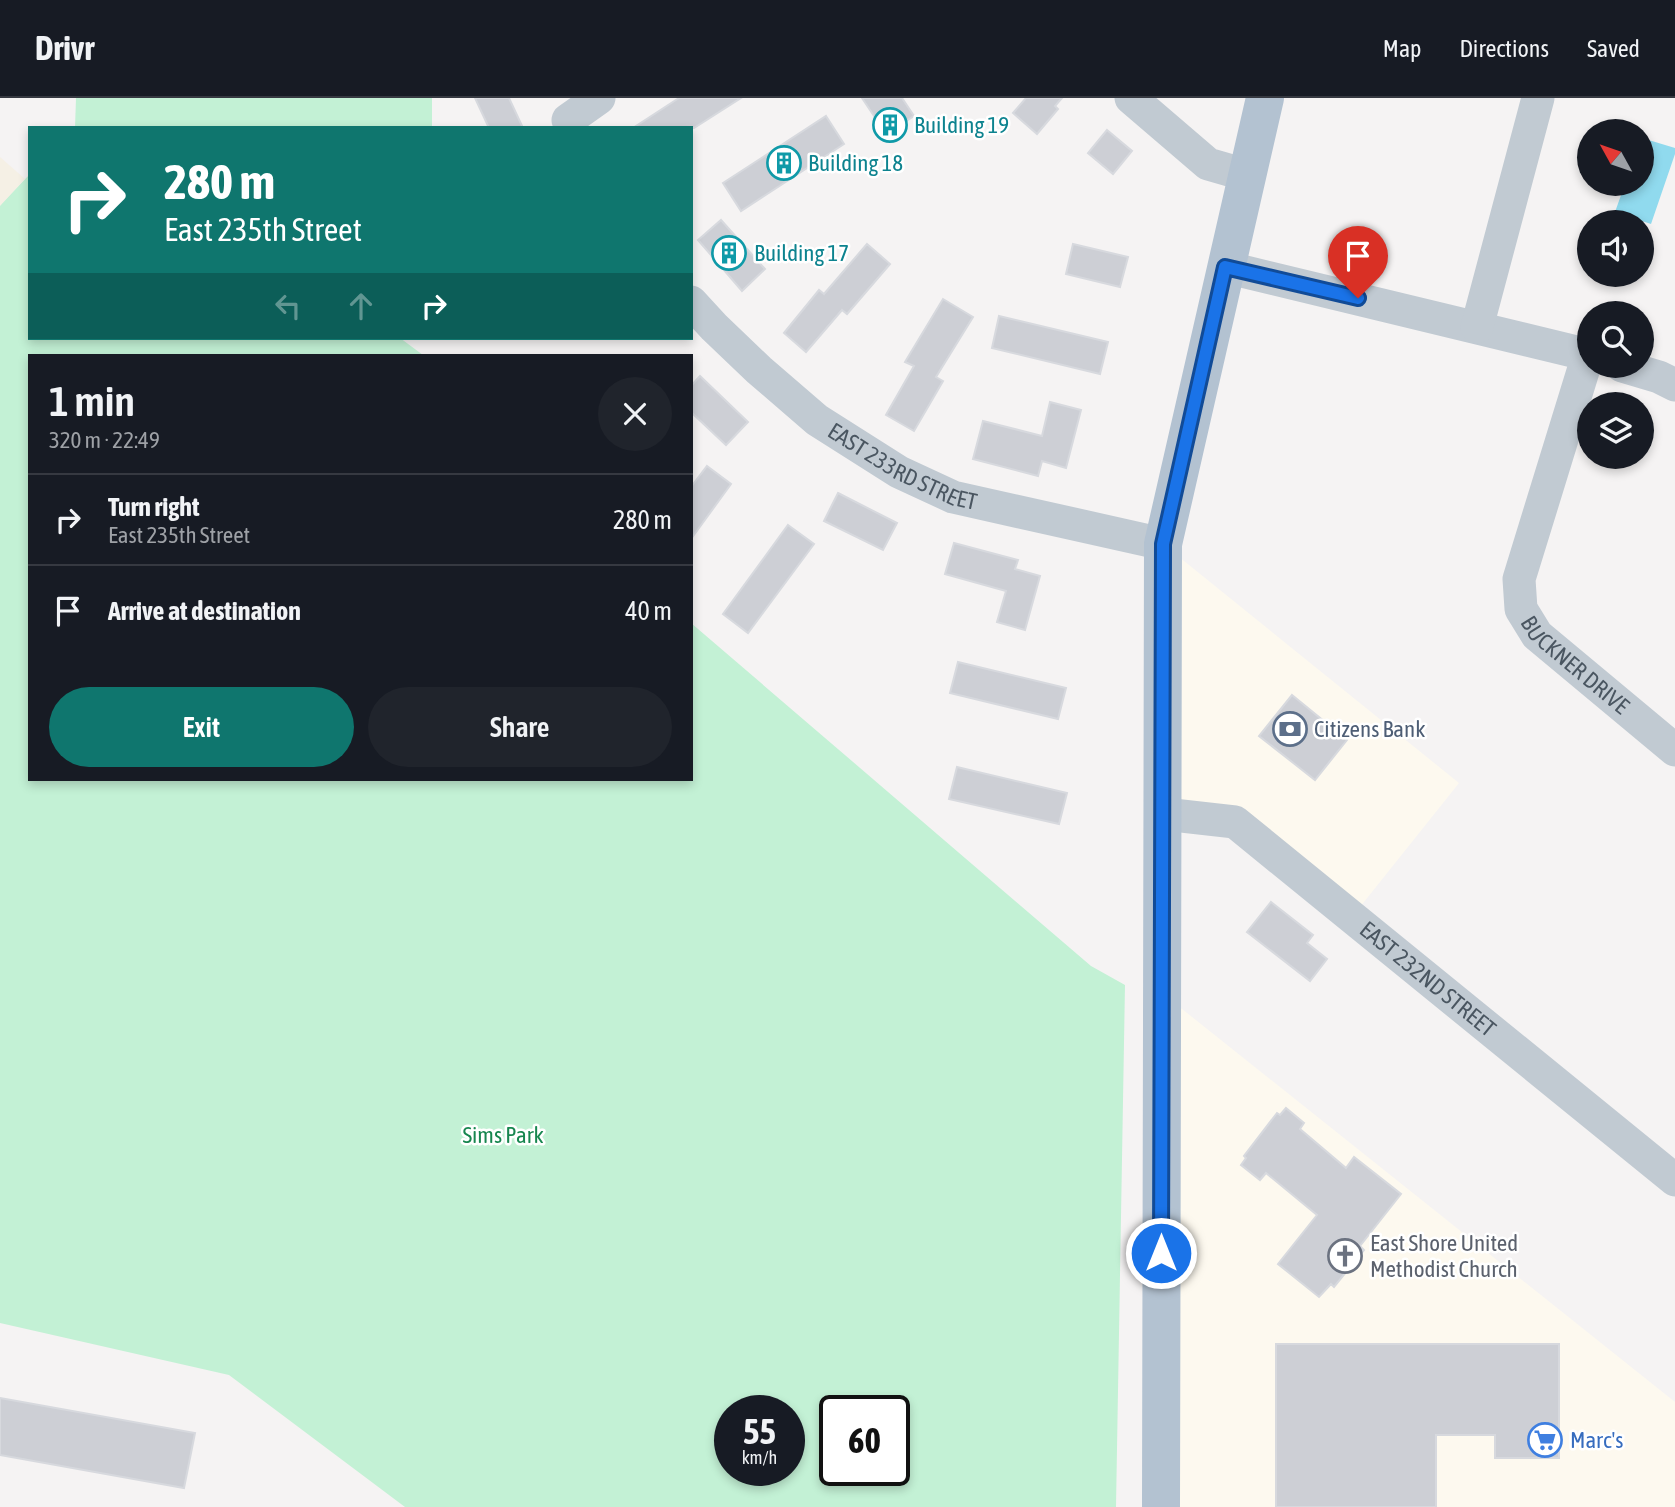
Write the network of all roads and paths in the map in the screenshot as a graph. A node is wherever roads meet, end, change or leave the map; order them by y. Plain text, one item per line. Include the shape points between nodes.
1 (599, 98) edge
2 (1131, 98) edge
3 (1265, 98) edge
4 (1538, 98) edge
5 (566, 115) edge
6 (1246, 174) junction
7 (1225, 267) junction
8 (693, 304) edge
9 (1476, 327) junction
10 (1577, 352) edge
11 (1654, 376) edge
12 (1582, 378) edge
13 (1675, 385) edge
14 (1163, 544) junction
15 (1675, 750) edge
16 (1164, 814) junction
17 (1675, 1180) edge
18 (1161, 1507) edge

1 - 5 street
2 - 6 street via 1208,164
3 - 6 main road
4 - 9 street
6 - 7 main road
7 - 9 street
7 - 14 main road
8 - 14 street, EAST 233RD STREET via 817,420 898,472 953,496
9 - 10 street
11 - 13 street
12 - 15 street, BUCKNER DRIVE via 1519,579 1521,609 1537,635
14 - 16 main road
16 - 17 street, EAST 232ND STREET via 1235,822
16 - 18 main road

